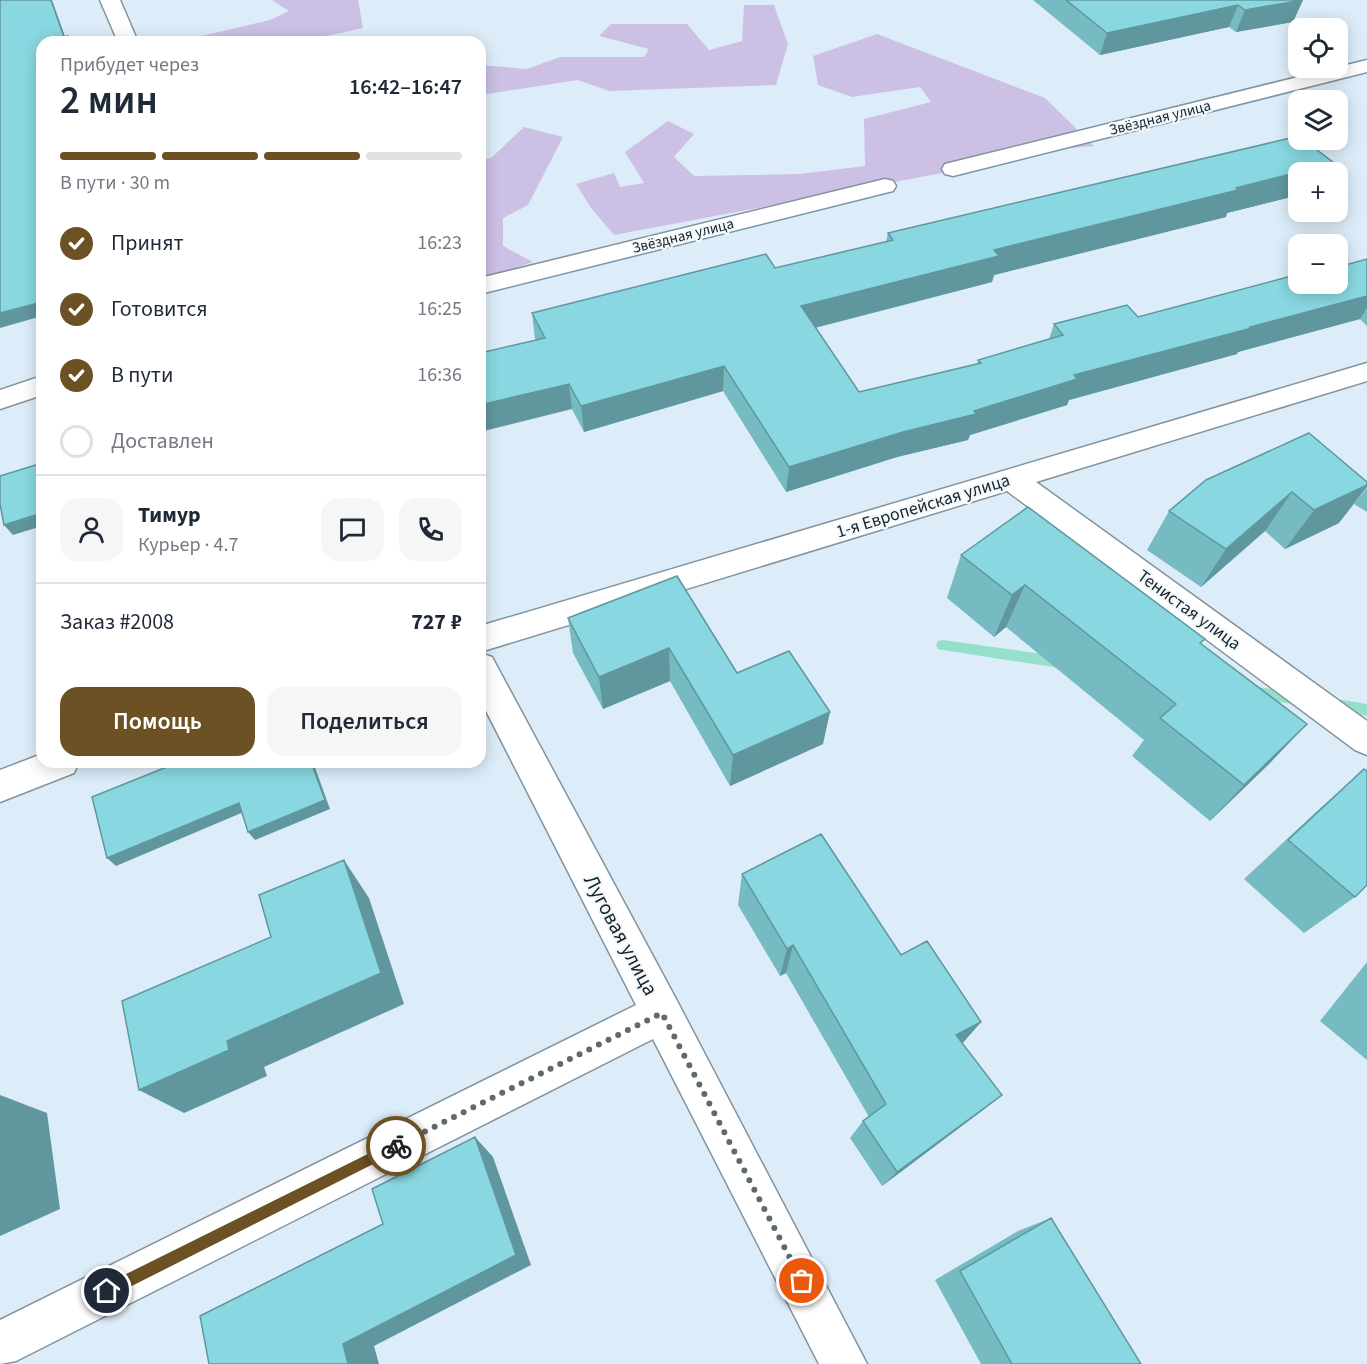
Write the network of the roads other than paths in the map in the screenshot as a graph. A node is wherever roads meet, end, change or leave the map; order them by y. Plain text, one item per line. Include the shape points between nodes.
1 (110, 0) edge
2 (125, 36) edge
3 (1367, 66) edge
4 (953, 169) dead end
5 (885, 186) dead end
6 (486, 285) edge
7 (1365, 375) edge
8 (36, 387) edge
9 (0, 400) edge
10 (1011, 479) junction
11 (486, 637) edge
12 (486, 678) edge
13 (1367, 740) edge
14 (46, 768) edge
15 (0, 786) edge
16 (662, 1013) junction
17 (0, 1345) edge
18 (844, 1364) edge

1 - 2 street
3 - 4 street, Звёздная улица
5 - 6 street, Звёздная улица
7 - 10 street, 1-я Европейская улица
8 - 9 street
10 - 11 street, 1-я Европейская улица
10 - 13 street, Тенистая улица
12 - 16 street, Луговая улица
14 - 15 street
16 - 17 street
16 - 18 street, Луговая улица

